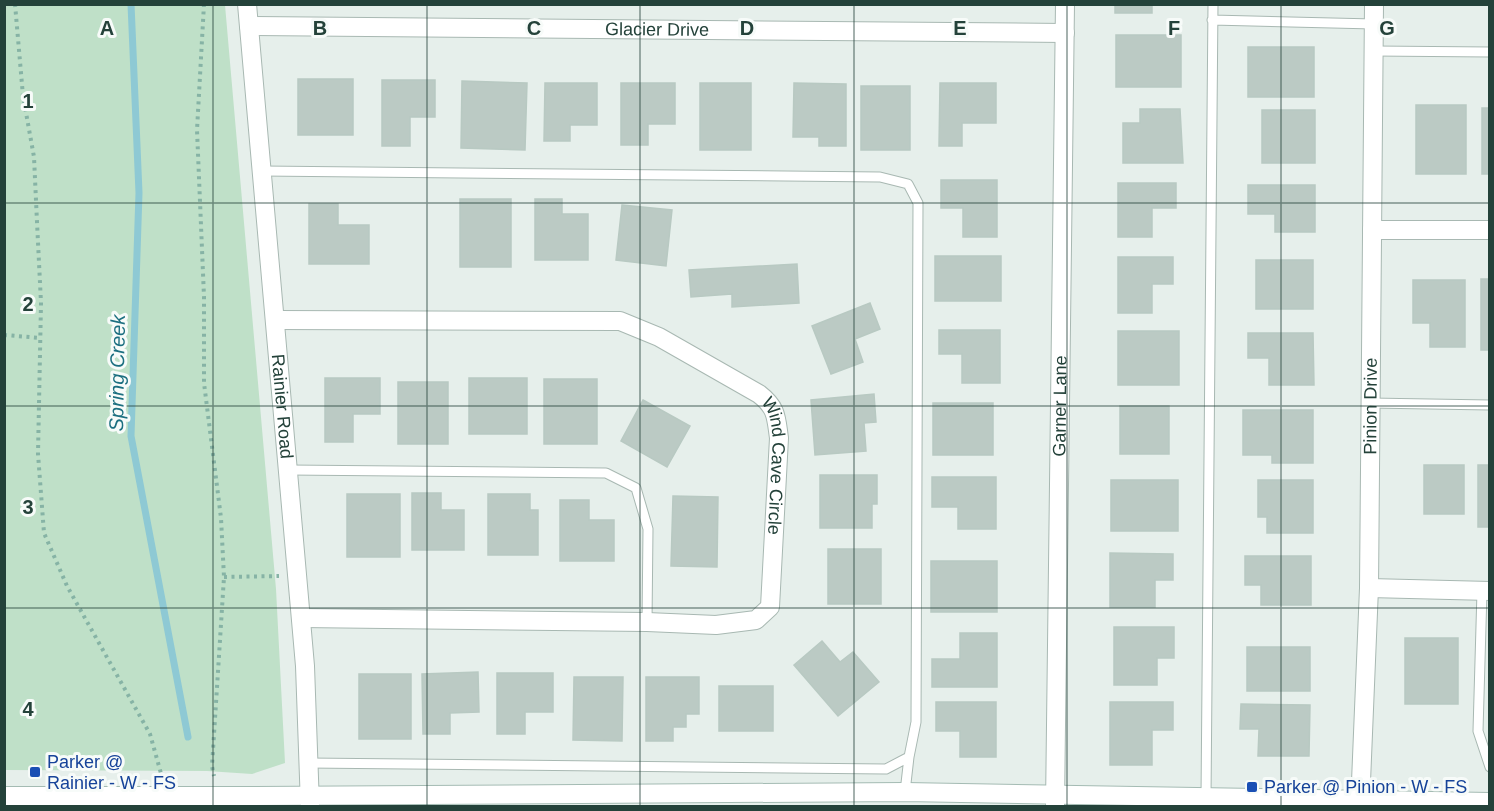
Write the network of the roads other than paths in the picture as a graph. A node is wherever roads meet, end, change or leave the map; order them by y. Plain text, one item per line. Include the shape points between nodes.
1 (247, 4) edge
2 (1065, 4) edge
3 (1213, 4) edge
4 (1374, 4) edge
5 (1212, 20) junction
6 (1374, 24) junction
7 (249, 26) junction
8 (1065, 33) junction
9 (1374, 51) junction
10 (1490, 52) edge
11 (262, 171) junction
12 (1372, 230) junction
13 (1490, 230) edge
14 (275, 320) junction
15 (1370, 404) junction
16 (1490, 405) edge
17 (288, 470) junction
18 (1369, 588) junction
19 (1486, 591) edge
20 (301, 618) junction
21 (647, 622) junction
22 (909, 757) junction
23 (307, 763) junction
24 (1490, 767) edge
25 (905, 792) junction
26 (4, 796) edge
27 (1206, 797) junction
28 (309, 800) edge
29 (1056, 800) edge
30 (1490, 802) edge
31 (1360, 803) edge

1 - 7 street, Rainier Road
2 - 8 street, Garner Lane
3 - 5 lane
4 - 6 street, Pinion Drive
5 - 6 lane
5 - 27 lane
6 - 9 street, Pinion Drive
7 - 8 street, Glacier Drive
7 - 11 street, Rainier Road
8 - 29 street, Garner Lane
9 - 10 lane
9 - 12 street, Pinion Drive
11 - 14 street, Rainier Road
11 - 22 lane via 880,177 908,184 918,203 916,722
12 - 13 street
12 - 15 street, Pinion Drive
14 - 17 street, Rainier Road
14 - 21 street, Wind Cave Circle via 620,321 659,337 771,404 778,438 770,607 756,620 716,625
15 - 16 lane
15 - 18 street, Pinion Drive
17 - 20 street, Rainier Road
17 - 21 lane via 606,473 636,488 648,529
18 - 19 street
18 - 31 street, Pinion Drive
19 - 24 lane via 1478,731
20 - 21 street, Wind Cave Circle
20 - 23 street, Rainier Road
22 - 23 lane via 886,769
22 - 25 lane
23 - 28 street, Rainier Road
25 - 28 street
25 - 29 street
26 - 28 street, bridge via 255,796
27 - 29 street
27 - 31 street
30 - 31 street

